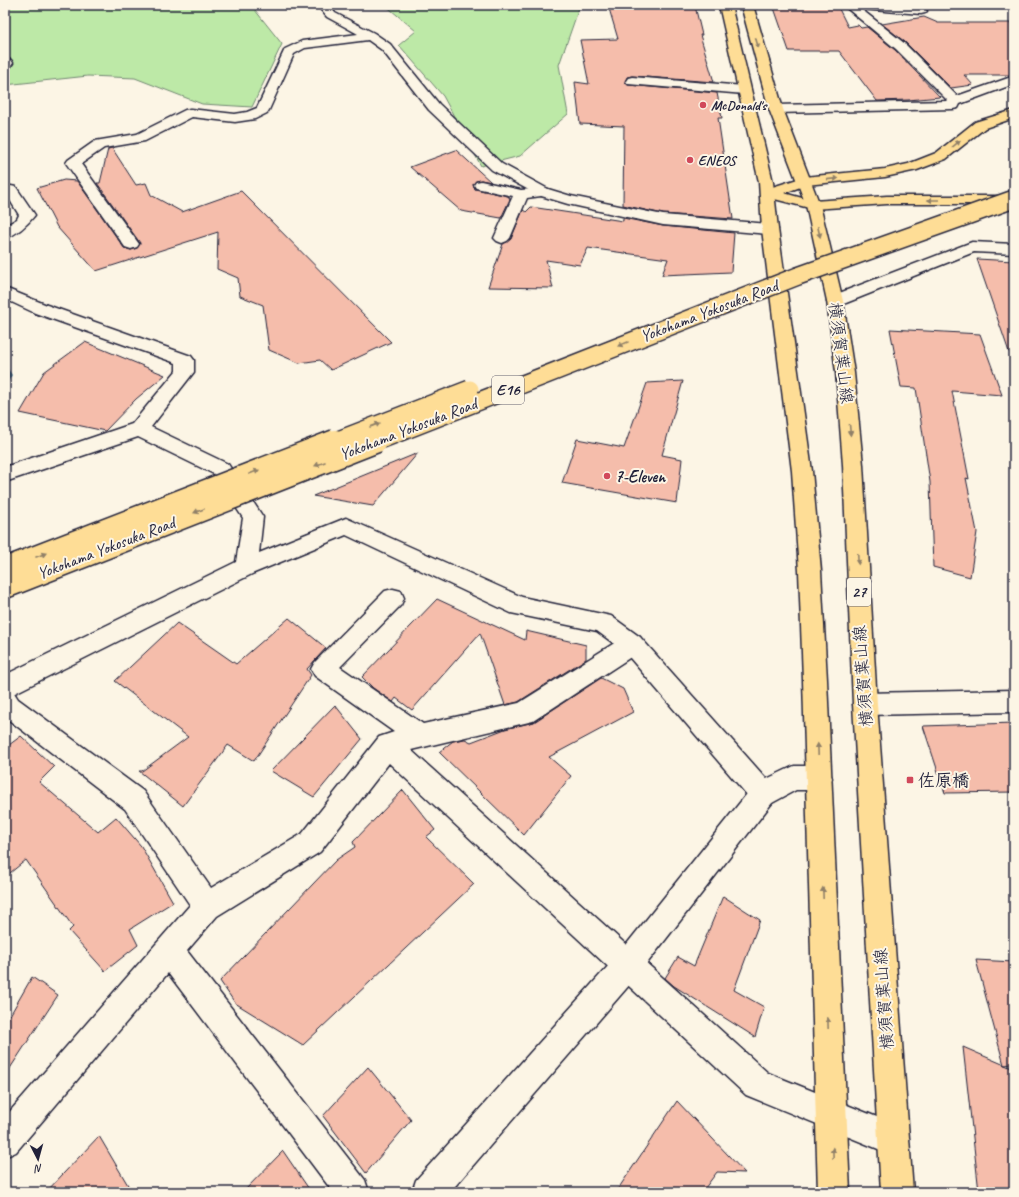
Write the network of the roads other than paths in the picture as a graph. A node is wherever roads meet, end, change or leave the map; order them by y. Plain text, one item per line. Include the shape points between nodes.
1 (323, 5) edge
2 (725, 5) edge
3 (747, 5) edge
4 (849, 5) edge
5 (853, 5) edge
6 (921, 12) dead end
7 (370, 36) junction
8 (1014, 80) edge
9 (632, 81) dead end
10 (744, 90) junction
11 (955, 101) junction
12 (776, 110) junction
13 (1014, 114) edge
14 (804, 182) junction
15 (481, 185) dead end
16 (1014, 187) edge
17 (11, 190) dead end
18 (543, 192) junction
19 (768, 193) junction
20 (521, 194) junction
21 (1014, 199) edge
22 (813, 205) junction
23 (770, 229) junction
24 (5, 233) edge
25 (502, 238) dead end
26 (131, 244) dead end
27 (1014, 249) edge
28 (5, 293) edge
29 (835, 301) junction
30 (139, 429) junction
31 (5, 475) edge
32 (246, 567) junction
33 (5, 569) edge
34 (5, 587) edge
35 (393, 598) dead end
36 (632, 644) junction
37 (6, 701) edge
38 (1014, 701) edge
39 (864, 704) junction
40 (420, 736) junction
41 (388, 745) junction
42 (819, 778) junction
43 (763, 794) junction
44 (207, 906) junction
45 (169, 951) junction
46 (628, 965) junction
47 (832, 1114) junction
48 (893, 1139) junction
49 (5, 1141) edge
50 (353, 1192) edge
51 (428, 1192) edge
52 (834, 1192) edge
53 (897, 1192) edge

1 - 7 street via 331,15
2 - 10 main road
3 -> 12 main road, 横須賀葉山線 / 27
4 - 11 street via 900,46
5 - 6 street
7 - 18 street via 386,47 434,107 497,167
7 - 26 street via 302,45 289,52 262,110 250,116 235,118 190,113 140,138 100,144 73,163
8 - 11 street
9 - 10 street
10 - 19 main road
11 - 12 street via 953,106
12 - 14 main road, 横須賀葉山線 / 27
14 -> 13 main road via 884,173 918,165 941,156 980,125
14 - 19 main road
14 - 22 main road, 横須賀葉山線 / 27
15 - 20 street
33 -> 16 main road, Yokohama Yokosuka Road / E16, bridge via 780,270
17 - 24 street via 27,215 22,222
18 - 20 street
18 - 23 street via 568,200 663,220
19 - 22 main road
19 - 23 main road
20 - 25 street
21 -> 22 main road via 887,200
21 -> 34 main road, Yokohama Yokosuka Road / E16, bridge via 798,276
22 -> 29 main road, 横須賀葉山線 / 27
42 -> 23 main road via 803,478
27 - 29 street via 972,246
28 - 30 street via 41,309 185,360 185,372
29 -> 39 main road, 横須賀葉山線 / 27 via 845,373 853,465
30 - 31 street
30 - 32 street via 221,469 253,517
32 - 36 street via 346,526 519,606 603,623
32 - 37 street
35 - 40 street via 323,669
36 - 40 street via 524,713
36 - 43 street
37 - 44 street via 134,800
38 - 39 street
39 - 48 main road, 横須賀葉山線 / 27
40 - 41 street
41 - 44 street via 311,843
41 - 46 street
42 - 43 street via 794,778
47 -> 42 main road
43 - 46 street
44 - 45 street
45 - 49 street
45 - 50 street
46 - 47 street via 757,1084
46 - 51 street
47 - 48 street
52 -> 47 main road
48 - 53 main road, 横須賀葉山線 / 27

